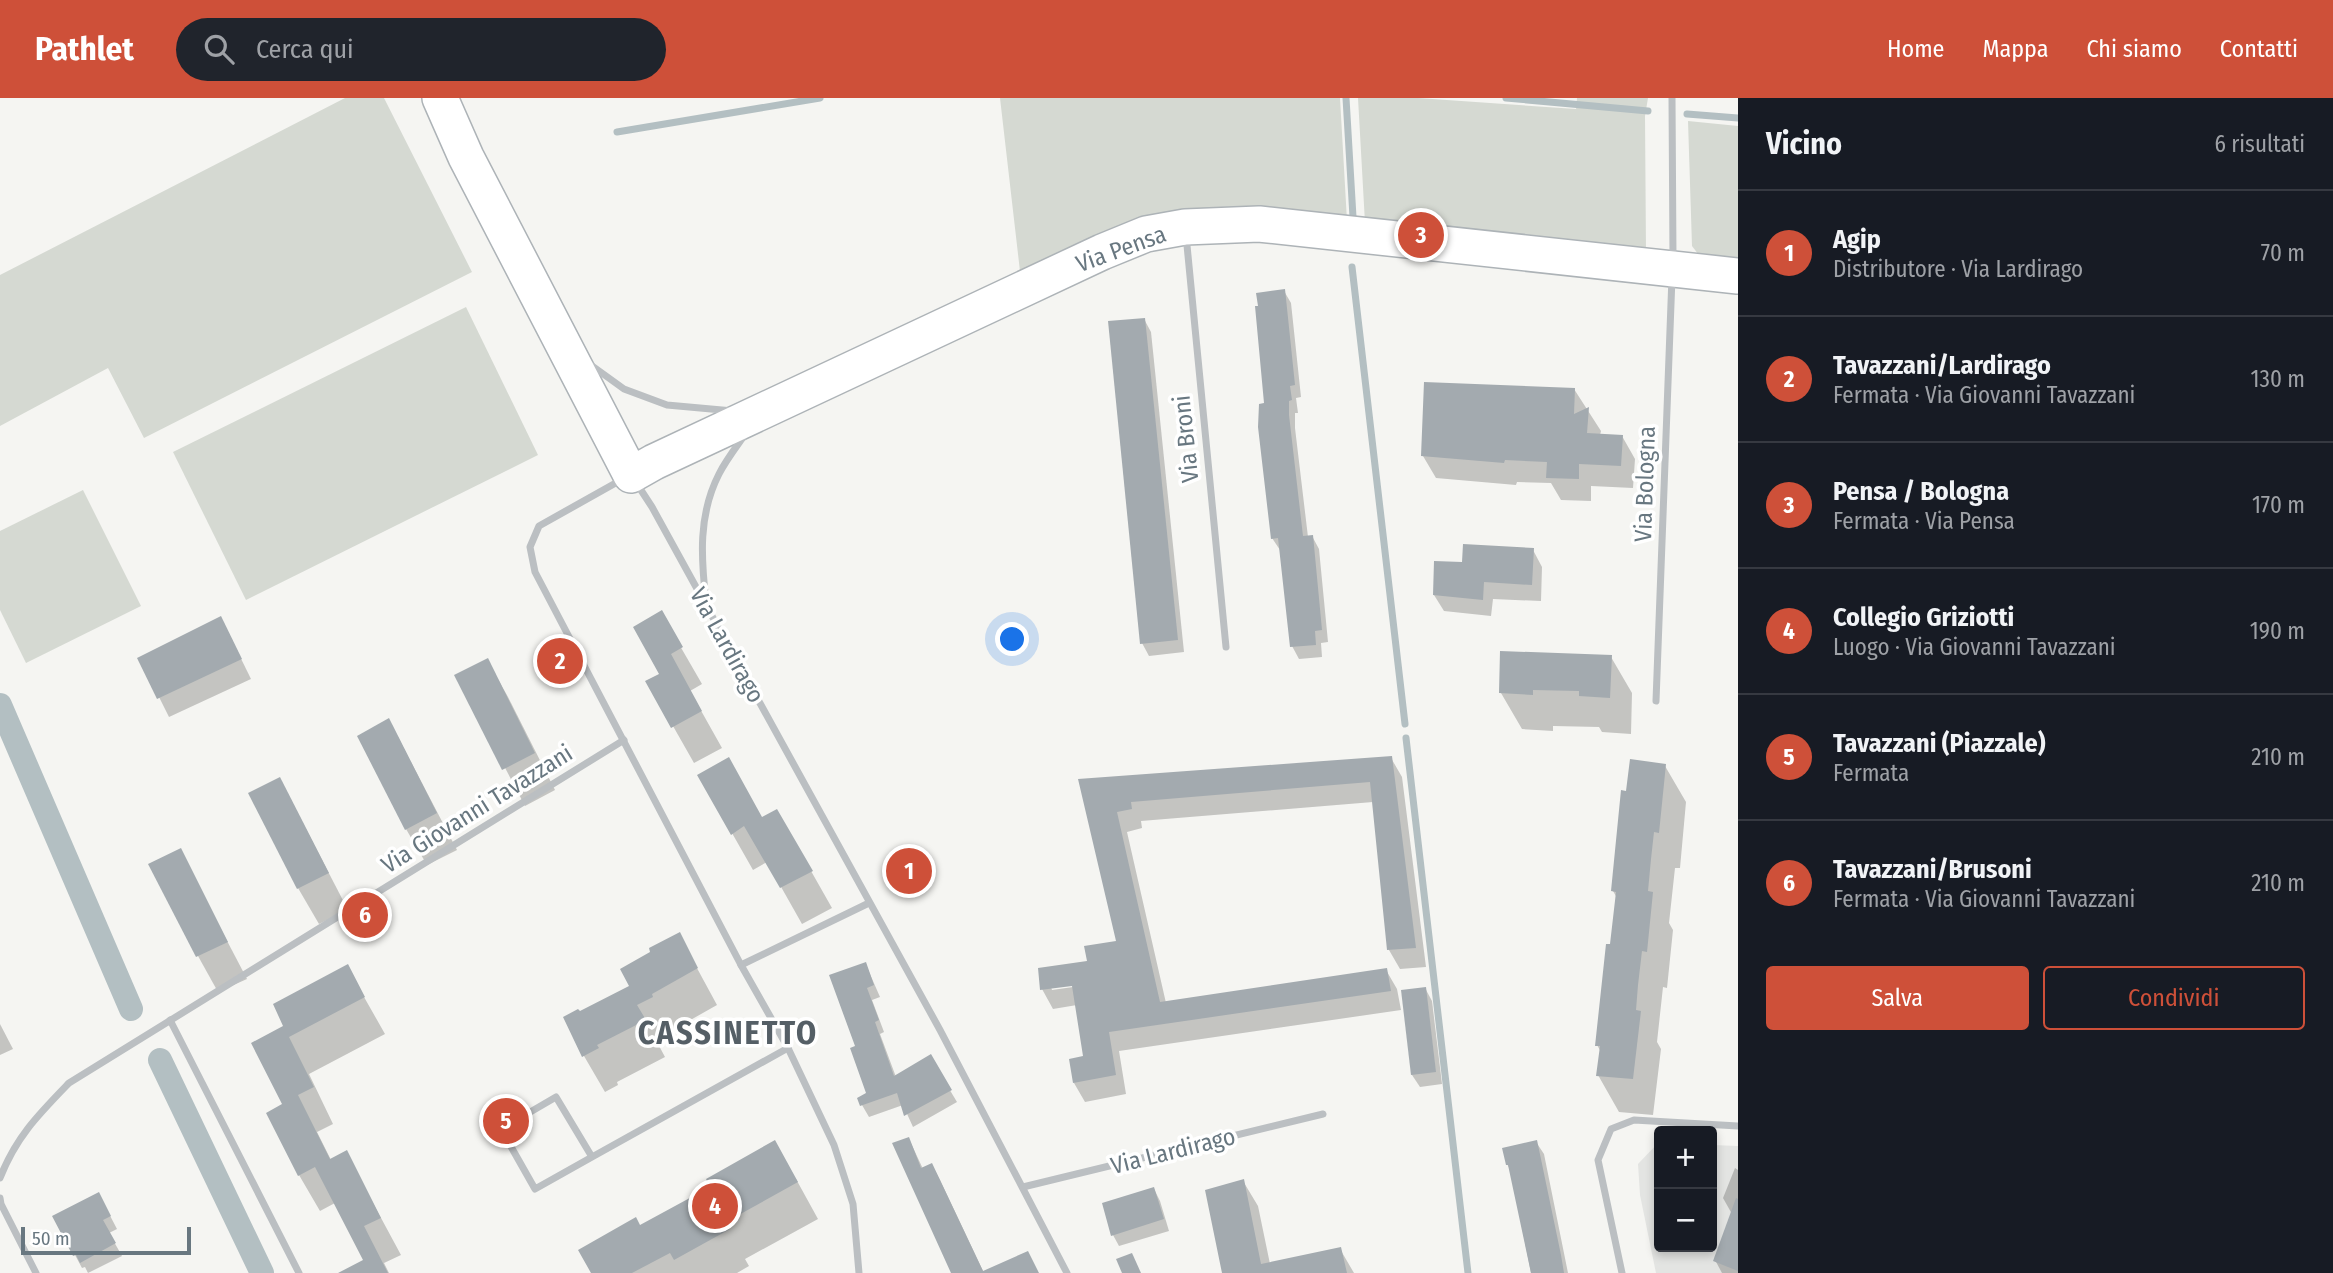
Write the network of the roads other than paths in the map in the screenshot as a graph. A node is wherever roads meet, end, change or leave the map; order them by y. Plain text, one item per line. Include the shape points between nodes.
1 (440, 98) edge
2 (1672, 98) edge
3 (1185, 227) junction
4 (1673, 268) junction
5 (1738, 276) edge
6 (559, 337) junction
7 (759, 413) junction
8 (631, 475) junction
9 (706, 607) junction
10 (1226, 647) dead end
11 (1656, 701) dead end
12 (624, 740) junction
13 (869, 903) junction
14 (741, 965) junction
15 (170, 1020) junction
16 (788, 1048) junction
17 (1323, 1114) dead end
18 (1738, 1126) edge
19 (592, 1157) junction
20 (0, 1178) edge
21 (1023, 1187) junction
22 (0, 1198) edge
23 (36, 1273) edge
24 (299, 1273) edge
25 (859, 1273) edge
26 (1068, 1273) edge
27 (1622, 1273) edge

1 - 6 street, Via Lardirago
2 - 4 street, Via Bologna
3 - 4 street, Via Pensa via 1259,224
3 - 7 street, Via Pensa via 1146,234 1102,252
3 - 10 street, Via Broni
4 - 5 street, Via Pensa
4 - 11 street, Via Bologna
6 - 7 street via 624,389 667,405
6 - 8 street, Via Lardirago
7 - 8 street, Via Pensa
7 - 9 street via 719,474 704,515 701,556
8 - 9 street, Via Lardirago
8 - 12 street via 539,526 530,547 535,572
9 - 13 street, Via Lardirago
12 - 14 street
12 - 15 street, Via Giovanni Tavazzani
13 - 14 street
13 - 21 street, Via Lardirago
14 - 16 street
15 - 20 street, Via Giovanni Tavazzani via 69,1083 23,1135
15 - 24 street
16 - 19 street
16 - 25 street via 834,1145 853,1204
17 - 21 street, Via Lardirago
18 - 27 street via 1634,1120 1611,1129 1598,1160
19 - 19 street via 556,1097 501,1129 535,1189
21 - 26 street, Via Lardirago
22 - 23 street

